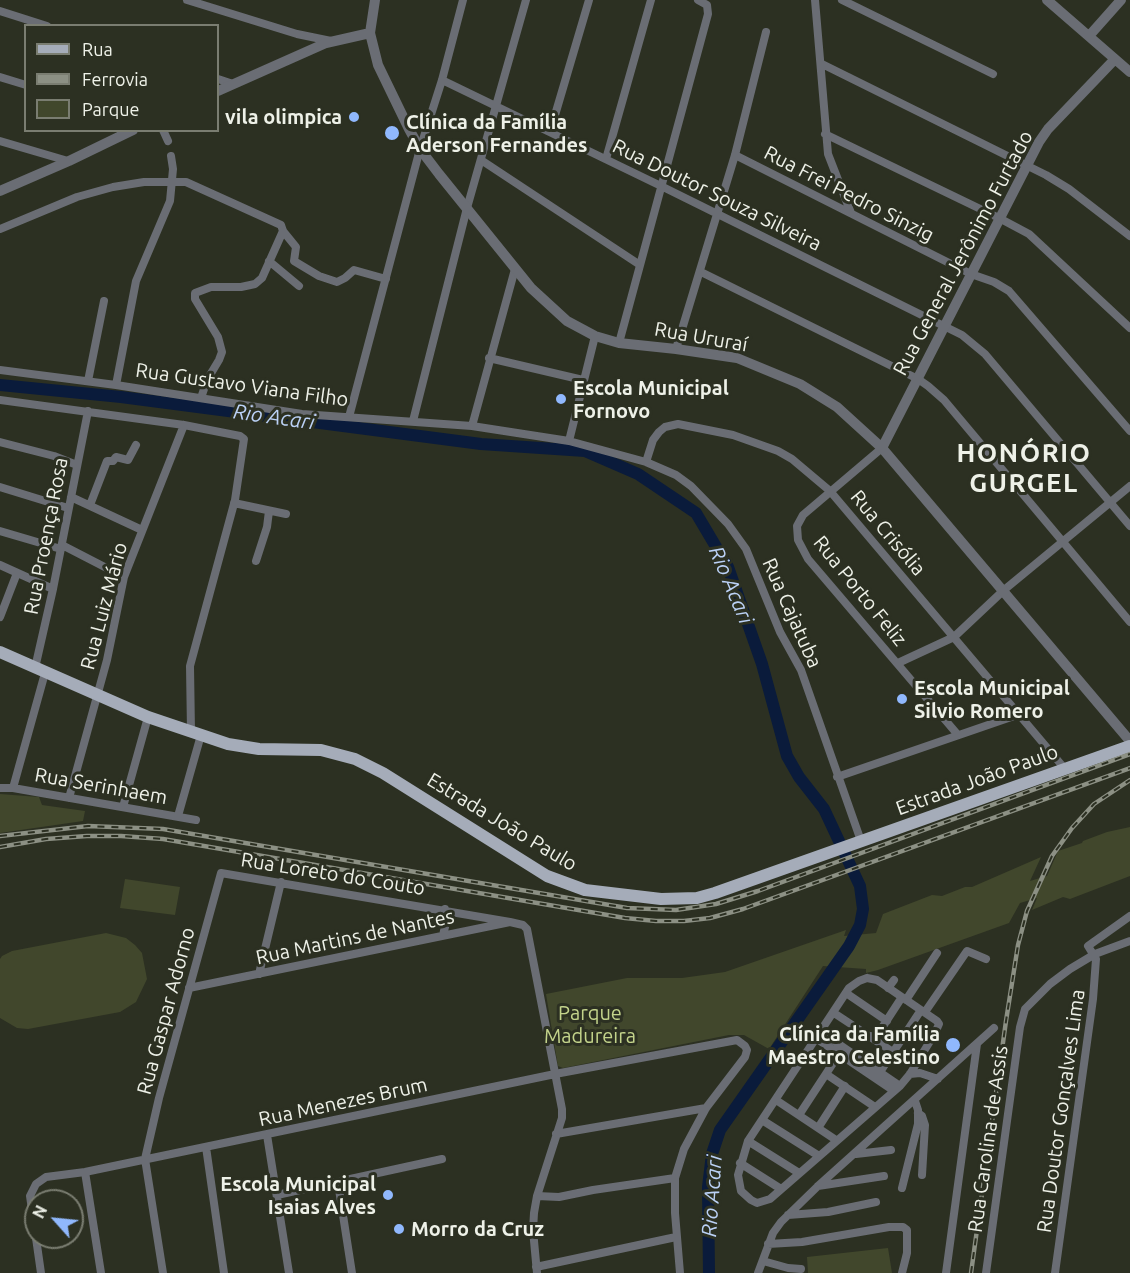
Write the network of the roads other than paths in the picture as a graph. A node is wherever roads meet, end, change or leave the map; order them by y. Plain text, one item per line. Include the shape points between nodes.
1 (187, 0) edge
2 (375, 0) edge
3 (463, 0) edge
4 (526, 0) edge
5 (589, 0) edge
6 (651, 0) edge
7 (698, 0) edge
8 (815, 0) edge
9 (842, 0) edge
10 (1047, 0) edge
11 (1121, 0) edge
12 (0, 11) edge
13 (41, 24) edge
14 (766, 32) dead end
15 (370, 33) junction
16 (1089, 36) junction
17 (331, 41) junction
18 (1115, 59) junction
19 (822, 64) junction
20 (1130, 72) edge
21 (993, 74) dead end
22 (0, 77) edge
23 (219, 78) edge
24 (442, 80) junction
25 (24, 84) edge
26 (233, 84) junction
27 (219, 91) edge
28 (496, 106) junction
29 (430, 120) junction
30 (409, 129) junction
31 (129, 132) edge
32 (164, 132) edge
33 (550, 132) junction
34 (825, 134) junction
35 (0, 141) edge
36 (168, 141) dead end
37 (420, 149) junction
38 (735, 155) junction
39 (171, 156) dead end
40 (606, 159) junction
41 (481, 160) junction
42 (69, 162) junction
43 (1027, 164) junction
44 (172, 181) junction
45 (662, 186) junction
46 (0, 191) edge
47 (467, 208) junction
48 (852, 213) junction
49 (718, 215) junction
50 (999, 218) junction
51 (1, 226) edge
52 (283, 231) junction
53 (1130, 236) edge
54 (269, 261) junction
55 (640, 265) junction
56 (515, 269) junction
57 (701, 272) junction
58 (971, 274) junction
59 (386, 279) junction
60 (299, 286) dead end
61 (104, 301) dead end
62 (945, 326) junction
63 (1130, 328) edge
64 (595, 336) junction
65 (619, 343) junction
66 (676, 349) junction
67 (489, 358) junction
68 (0, 370) edge
69 (918, 379) junction
70 (583, 380) junction
71 (88, 381) junction
72 (116, 385) junction
73 (201, 398) junction
74 (0, 400) edge
75 (88, 411) junction
76 (349, 417) junction
77 (413, 421) junction
78 (184, 425) junction
79 (472, 426) junction
80 (1130, 431) edge
81 (569, 441) junction
82 (0, 442) edge
83 (136, 445) dead end
84 (882, 448) junction
85 (622, 457) joint
86 (646, 462) junction
87 (77, 465) junction
88 (1130, 486) edge
89 (0, 487) edge
90 (830, 492) junction
91 (71, 497) junction
92 (1111, 502) junction
93 (234, 503) junction
94 (90, 505) junction
95 (68, 508) junction
96 (269, 511) junction
97 (286, 514) dead end
98 (1130, 526) edge
99 (142, 530) junction
100 (0, 531) edge
101 (1061, 543) junction
102 (61, 547) junction
103 (256, 561) dead end
104 (0, 565) edge
105 (17, 573) junction
106 (124, 577) junction
107 (53, 590) junction
108 (1004, 590) junction
109 (0, 617) edge
110 (1130, 622) edge
111 (954, 637) junction
112 (0, 652) edge
113 (898, 663) junction
114 (40, 670) junction
115 (97, 695) junction
116 (1020, 714) junction
117 (148, 717) junction
118 (196, 734) junction
119 (958, 735) junction
120 (1130, 741) edge
121 (1130, 746) edge
122 (1065, 769) junction
123 (837, 777) junction
124 (0, 788) edge
125 (13, 788) junction
126 (69, 798) junction
127 (123, 807) junction
128 (178, 816) junction
129 (196, 820) dead end
130 (858, 843) junction
131 (221, 873) joint
132 (281, 882) junction
133 (445, 909) junction
134 (1130, 916) edge
135 (510, 922) junction
136 (443, 935) junction
137 (1130, 941) edge
138 (937, 953) dead end
139 (1095, 954) junction
140 (986, 958) dead end
141 (259, 974) junction
142 (894, 980) dead end
143 (189, 988) junction
144 (888, 988) junction
145 (846, 993) junction
146 (904, 999) junction
147 (923, 1011) junction
148 (834, 1013) junction
149 (887, 1021) junction
150 (994, 1029) dead end
151 (819, 1036) junction
152 (871, 1036) junction
153 (977, 1044) junction
154 (893, 1052) junction
155 (839, 1054) junction
156 (880, 1072) junction
157 (555, 1074) junction
158 (826, 1074) junction
159 (910, 1074) junction
160 (938, 1079) junction
161 (844, 1086) junction
162 (897, 1088) junction
163 (776, 1100) junction
164 (915, 1101) junction
165 (875, 1107) junction
166 (706, 1108) junction
167 (918, 1113) junction
168 (799, 1115) junction
169 (762, 1120) junction
170 (818, 1128) junction
171 (556, 1134) junction
172 (267, 1135) junction
173 (836, 1140) junction
174 (748, 1141) junction
175 (206, 1147) junction
176 (891, 1150) dead end
177 (855, 1155) junction
178 (819, 1156) junction
179 (145, 1159) junction
180 (442, 1159) dead end
181 (741, 1163) junction
182 (86, 1172) junction
183 (799, 1173) junction
184 (922, 1175) dead end
185 (884, 1176) dead end
186 (675, 1178) junction
187 (338, 1183) junction
188 (818, 1186) junction
189 (902, 1188) dead end
190 (781, 1190) junction
191 (277, 1196) junction
192 (537, 1196) junction
193 (876, 1202) dead end
194 (789, 1215) junction
195 (676, 1237) junction
196 (768, 1244) junction
197 (763, 1262) junction
198 (802, 1268) edge
199 (536, 1270) edge
200 (41, 1273) edge
201 (101, 1273) edge
202 (163, 1273) edge
203 (224, 1273) edge
204 (289, 1273) edge
205 (352, 1273) edge
206 (680, 1273) edge
207 (758, 1273) edge
208 (902, 1273) edge
209 (946, 1273) edge
210 (986, 1273) edge
211 (1056, 1273) edge

1 - 17 street
2 - 15 street, Rua Ururaí
3 - 24 street
4 - 28 street
5 - 33 street
6 - 40 street
7 - 45 street via 706,5 708,14
8 - 19 street
9 - 21 street
10 - 16 street
11 - 16 street
12 - 13 street
14 - 38 street
15 - 17 street
15 - 30 street, Rua Ururaí via 378,65
16 - 18 street
17 - 26 street
18 - 20 street
18 - 43 street, Rua General Jerônimo Furtado via 1048,129
19 - 34 street
19 - 43 street
22 - 25 street
23 - 26 street
24 - 28 street, Rua Doutor Souza Silveira
24 - 29 street
26 - 27 street
28 - 33 street, Rua Doutor Souza Silveira
28 - 41 street
29 - 30 street
29 - 37 street
30 - 37 street, Rua Ururaí
31 - 42 street
32 - 36 street
33 - 40 street, Rua Doutor Souza Silveira
34 - 48 street via 834,172
34 - 50 street
35 - 42 street
37 - 47 street, Rua Ururaí
37 - 59 street
38 - 48 street, Rua Frei Pedro Sinzig
38 - 49 street
39 - 44 street
40 - 45 street, Rua Doutor Souza Silveira
41 - 47 street
41 - 55 street
42 - 46 street
43 - 50 street, Rua General Jerônimo Furtado
43 - 53 street via 1069,189
44 - 51 street via 127,184 77,197
44 - 52 street via 208,191 281,225
44 - 72 street via 168,208 136,281
45 - 49 street, Rua Doutor Souza Silveira
45 - 55 street
47 - 56 street, Rua Ururaí
47 - 77 street
48 - 58 street, Rua Frei Pedro Sinzig
49 - 57 street
49 - 62 street, Rua Doutor Souza Silveira
50 - 58 street, Rua General Jerônimo Furtado
50 - 63 street via 1038,242
52 - 54 street
52 - 59 street via 296,247 294,261 319,276 336,282 354,270
54 - 60 street
54 - 73 street via 262,278 252,286 211,287 195,294 222,352
55 - 65 street
56 - 64 street, Rua Ururaí via 567,321
56 - 67 street
57 - 66 street
57 - 69 street
58 - 62 street, Rua General Jerônimo Furtado
58 - 80 street, Rua Frei Pedro Sinzig via 994,282 1015,297
59 - 76 street
61 - 71 street
62 - 69 street, Rua General Jerônimo Furtado
62 - 92 street, Rua Doutor Souza Silveira via 985,354
64 - 65 street, Rua Ururaí
64 - 70 street
65 - 66 street, Rua Ururaí
66 - 84 street, Rua Ururaí via 737,358 779,374 821,395
67 - 70 street
67 - 79 street
68 - 71 street, Rua Gustavo Viana Filho
69 - 84 street, Rua General Jerônimo Furtado
69 - 101 street via 944,400
70 - 81 street
71 - 72 street, Rua Gustavo Viana Filho
72 - 73 street, Rua Gustavo Viana Filho
73 - 76 street, Rua Gustavo Viana Filho via 302,414
74 - 75 street
75 - 78 street
75 - 87 street, Rua Proença Rosa
76 - 77 street, Rua Gustavo Viana Filho
77 - 79 street, Rua Gustavo Viana Filho
78 - 93 street via 240,436 244,441
78 - 99 street, Rua Luiz Mário
79 - 81 street, Rua Gustavo Viana Filho
81 - 85 street, Rua Gustavo Viana Filho
82 - 87 street
83 - 94 street via 128,460 107,461
84 - 90 street, Rua Porto Feliz
84 - 108 street, Rua Ururaí
85 - 86 street, Rua Cajatuba
86 - 90 street, Rua Crisólia via 654,440 665,427 698,427 786,455
86 - 123 street, Rua Cajatuba via 691,486 746,549 780,632 801,670
87 - 91 street, Rua Proença Rosa
88 - 92 street
89 - 95 street
90 - 111 street, Rua Crisólia
90 - 113 street, Rua Porto Feliz via 803,515 797,526 798,540 808,559
91 - 94 street
91 - 95 street, Rua Proença Rosa
92 - 98 street, Rua Doutor Souza Silveira
92 - 101 street
93 - 96 street
93 - 118 street via 190,666
94 - 99 street
95 - 102 street, Rua Proença Rosa
96 - 97 street
96 - 103 street
99 - 106 street, Rua Luiz Mário
100 - 102 street
101 - 108 street
101 - 110 street
102 - 106 street
102 - 107 street, Rua Proença Rosa
104 - 105 street
105 - 107 street
105 - 109 street
106 - 115 street, Rua Luiz Mário
107 - 114 street, Rua Proença Rosa
108 - 111 street
108 - 120 street, Rua Ururaí
111 - 113 street
111 - 116 street, Rua Crisólia
112 - 114 main road, Estrada João Paulo
113 - 119 street, Rua Porto Feliz
114 - 115 main road, Estrada João Paulo
114 - 125 street, Rua Proença Rosa
115 - 117 main road, Estrada João Paulo
115 - 126 street, Rua Luiz Mário
116 - 119 street
116 - 122 street, Rua Crisólia
117 - 118 main road, Estrada João Paulo
117 - 127 street
118 - 128 street
118 - 130 main road, Estrada João Paulo via 245,747 321,750 355,759 540,872 593,892 661,899 697,898
119 - 123 street
121 - 122 main road, Estrada João Paulo
122 - 130 main road, Estrada João Paulo
123 - 130 street, Rua Cajatuba
124 - 125 street, Rua Serinhaem
125 - 126 street, Rua Serinhaem
126 - 127 street, Rua Serinhaem
127 - 128 street, Rua Serinhaem
128 - 129 street, Rua Serinhaem
131 - 132 street, Rua Loreto do Couto
131 - 143 street, Rua Gaspar Adorno
132 - 133 street, Rua Loreto do Couto
132 - 141 street
133 - 135 street, Rua Loreto do Couto
133 - 136 street
134 - 139 street via 1088,946
135 - 136 street, Rua Martins de Nantes
135 - 157 street via 527,929
136 - 141 street, Rua Martins de Nantes
137 - 139 street
138 - 146 street
139 - 210 street, Rua Carolina de Assis via 1062,974 1025,1009
139 - 211 street, Rua Doutor Gonçalves Lima via 1093,999
140 - 147 street via 967,951
141 - 143 street, Rua Martins de Nantes
142 - 144 street
143 - 179 street, Rua Gaspar Adorno
144 - 145 street via 867,978 854,983
144 - 146 street
145 - 148 street
145 - 149 street
146 - 147 street
146 - 149 street
147 - 154 street
147 - 159 street via 939,1024
148 - 151 street
148 - 152 street
149 - 152 street via 876,1037
150 - 153 street
151 - 155 street
151 - 156 street
151 - 163 street
152 - 154 street
153 - 160 street
153 - 209 street
154 - 156 street
155 - 158 street
155 - 162 street
156 - 162 street
157 - 166 street, Rua Menezes Brum via 733,1039 740,1041 747,1050 745,1057
157 - 171 street via 562,1109
157 - 172 street, Rua Menezes Brum
158 - 161 street
158 - 168 street
159 - 160 street
159 - 162 street
160 - 164 street
161 - 165 street
161 - 170 street
162 - 165 street
163 - 168 street
163 - 169 street
164 - 167 street
164 - 177 street
165 - 173 street
166 - 171 street
166 - 186 street via 684,1149
167 - 184 street via 926,1125
167 - 189 street
168 - 170 street
169 - 174 street
169 - 178 street
170 - 173 street
171 - 192 street
172 - 175 street, Rua Menezes Brum
172 - 191 street
173 - 178 street
174 - 181 street
174 - 183 street
175 - 179 street, Rua Menezes Brum
175 - 203 street
176 - 177 street
177 - 188 street
178 - 183 street
179 - 182 street, Rua Menezes Brum
179 - 202 street
180 - 187 street
181 - 190 street
181 - 190 street via 739,1184 751,1200 764,1203
182 - 200 street, Rua Menezes Brum via 46,1177 33,1189 31,1207
182 - 201 street
183 - 190 street
185 - 188 street
186 - 192 street via 559,1197
186 - 195 street
187 - 191 street
187 - 205 street
188 - 194 street
191 - 204 street
192 - 199 street via 533,1230
193 - 194 street
194 - 196 street
195 - 199 street
195 - 206 street
196 - 197 street
196 - 208 street via 903,1227 907,1230 907,1253
197 - 198 street
197 - 207 street

